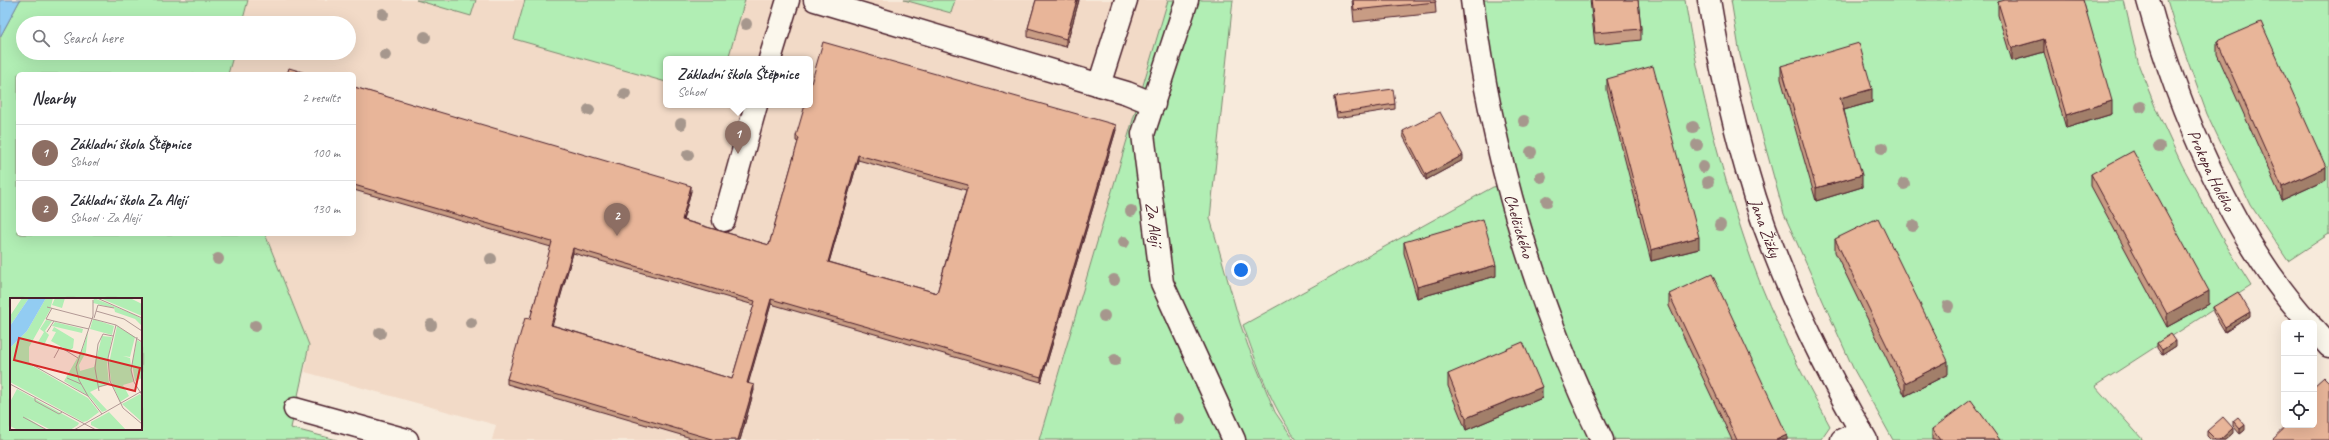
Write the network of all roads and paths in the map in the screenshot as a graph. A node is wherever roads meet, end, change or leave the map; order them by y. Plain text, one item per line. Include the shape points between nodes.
1 (788, 0) edge
2 (815, 0) edge
3 (1126, 0) edge
4 (1187, 0) edge
5 (1472, 0) edge
6 (1709, 0) edge
7 (2148, 0) edge
8 (771, 56) edge
9 (1100, 85) junction
10 (1154, 104) junction
11 (755, 108) edge
12 (724, 220) dead end
13 (2307, 320) edge
14 (2317, 332) edge
15 (2329, 346) edge
16 (295, 409) dead end
17 (1856, 437) edge
18 (407, 440) edge
19 (1234, 440) edge
20 (1602, 440) edge

1 - 8 street
2 - 9 street
3 - 9 street
4 - 10 street, Za Alejí
5 - 20 street, Chelčického via 1481,65 1519,220 1544,301
6 - 17 street, Jana Žižky via 1720,66 1756,199 1791,291
7 - 13 street, Prokopa Holého via 2170,75 2206,158 2251,242 2277,283
9 - 10 street
10 - 19 street, Za Alejí via 1143,134 1162,283
11 - 12 street
14 - 15 street
16 - 18 street

